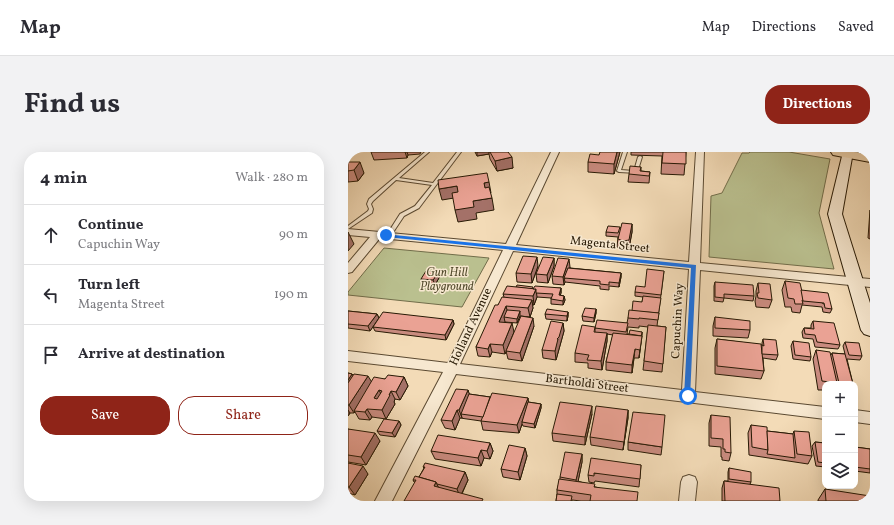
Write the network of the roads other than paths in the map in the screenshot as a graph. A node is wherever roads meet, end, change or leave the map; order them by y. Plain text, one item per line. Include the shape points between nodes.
1 (427, 152) edge
2 (459, 152) edge
3 (555, 152) edge
4 (624, 152) edge
5 (700, 152) edge
6 (844, 153) edge
7 (640, 157) dead end
8 (870, 158) edge
9 (396, 179) junction
10 (434, 184) junction
11 (348, 228) edge
12 (348, 232) edge
13 (377, 234) junction
14 (388, 236) junction
15 (508, 248) junction
16 (694, 266) junction
17 (348, 270) edge
18 (863, 282) edge
19 (870, 330) edge
20 (348, 356) edge
21 (452, 368) junction
22 (688, 396) junction
23 (822, 412) edge
24 (858, 416) edge
25 (870, 418) edge
26 (689, 482) dead end
27 (383, 501) edge
28 (687, 501) edge

1 - 9 lane
2 - 10 lane
3 - 15 street, Holland Avenue
4 - 7 lane via 619,171 636,172
5 - 16 street, Capuchin Way
6 - 8 main road
6 - 18 street via 835,214
9 - 10 lane
9 - 11 lane via 369,202 370,212
10 - 14 lane via 417,207 400,217
12 - 13 street, Magenta Street
13 - 14 street, Magenta Street
13 - 17 street
14 - 15 street, Magenta Street
15 - 16 street, Magenta Street
15 - 21 street, Holland Avenue
16 - 18 street, Magenta Street
16 - 22 street, Capuchin Way
18 - 19 street
20 - 21 street, Bartholdi Street
21 - 22 street, Bartholdi Street
21 - 27 street, Holland Avenue
22 - 23 street, Bartholdi Street
24 - 25 street
26 - 28 street

